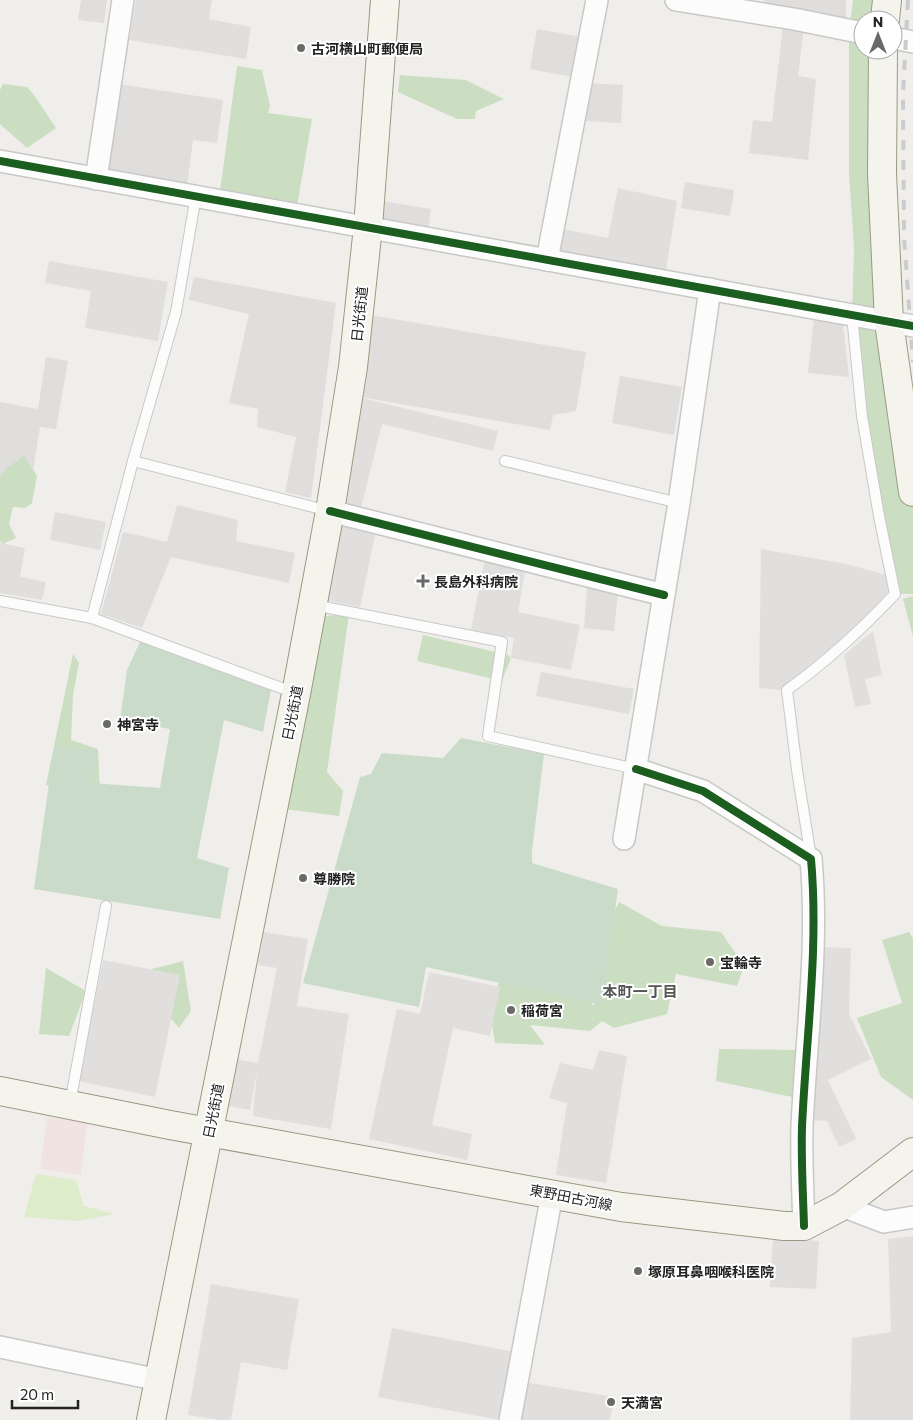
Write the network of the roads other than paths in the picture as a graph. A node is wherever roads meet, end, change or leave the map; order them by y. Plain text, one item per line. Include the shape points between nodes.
1 (123, 0) edge
2 (385, 0) edge
3 (597, 0) edge
4 (676, 0) edge
5 (853, 30) edge
6 (883, 60) edge
7 (0, 161) edge
8 (96, 179) junction
9 (196, 196) junction
10 (368, 228) junction
11 (547, 260) junction
12 (710, 290) junction
13 (852, 315) junction
14 (901, 324) edge
15 (134, 461) junction
16 (505, 461) dead end
17 (913, 492) edge
18 (679, 503) junction
19 (330, 512) junction
20 (664, 595) junction
21 (0, 600) edge
22 (312, 604) junction
23 (92, 618) junction
24 (296, 694) junction
25 (636, 769) junction
26 (624, 839) dead end
27 (811, 859) junction
28 (106, 906) dead end
29 (0, 1092) edge
30 (70, 1105) junction
31 (209, 1131) junction
32 (913, 1152) edge
33 (552, 1194) junction
34 (842, 1206) junction
35 (913, 1218) edge
36 (804, 1226) junction
37 (0, 1347) edge
38 (159, 1380) junction
39 (151, 1420) edge
40 (510, 1420) edge

1 - 8 street
2 - 10 main road, 日光街道
3 - 11 street
4 - 5 street
6 - 14 main road via 882,174
7 - 8 street
8 - 9 street
9 - 10 street
9 - 15 lane via 176,312
10 - 11 street
10 - 19 main road, 日光街道 via 353,368
11 - 12 street
12 - 13 street
12 - 18 street
13 - 14 street
13 - 27 lane via 862,416 895,594 860,631 787,690
14 - 17 main road
15 - 19 lane
15 - 23 lane
16 - 18 lane
18 - 20 street
19 - 20 street
19 - 22 main road, 日光街道
20 - 25 street
21 - 23 lane
22 - 24 main road, 日光街道
22 - 25 lane via 502,642 488,736
23 - 24 lane
24 - 31 main road, 日光街道
25 - 26 street
25 - 27 street via 703,791
27 - 36 street via 814,897 802,1128
28 - 30 lane
29 - 30 main road, 東野田古河線
30 - 31 main road, 東野田古河線
31 - 33 main road, 東野田古河線
31 - 38 main road, 日光街道
32 - 34 main road
33 - 36 main road, 東野田古河線 via 621,1207
33 - 40 street
34 - 35 street via 884,1222
34 - 36 main road
37 - 38 street
38 - 39 main road, 日光街道

